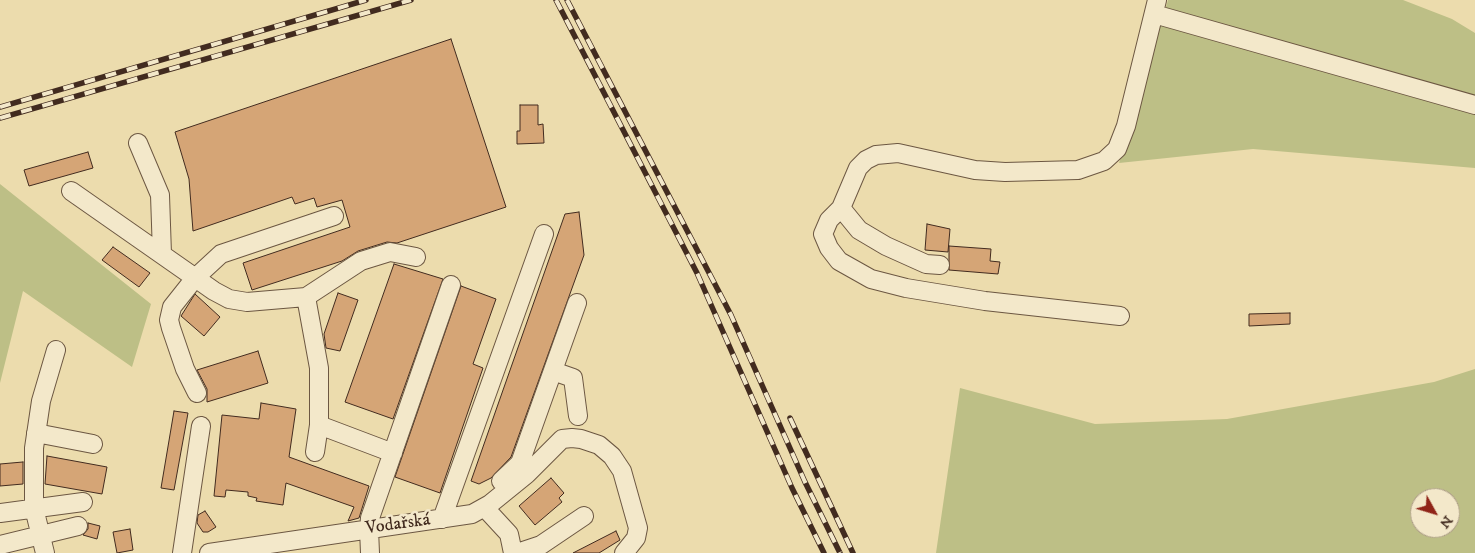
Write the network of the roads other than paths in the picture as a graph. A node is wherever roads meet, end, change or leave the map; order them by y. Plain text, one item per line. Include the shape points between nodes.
1 (1156, 7) edge
2 (1475, 105) edge
3 (138, 143) dead end
4 (71, 191) dead end
5 (841, 208) junction
6 (334, 216) dead end
7 (544, 234) dead end
8 (162, 254) junction
9 (416, 257) dead end
10 (940, 265) dead end
11 (196, 278) junction
12 (450, 285) dead end
13 (306, 297) junction
14 (577, 303) dead end
15 (1120, 316) dead end
16 (56, 350) dead end
17 (553, 371) junction
18 (197, 393) dead end
19 (578, 416) dead end
20 (319, 425) junction
21 (201, 426) dead end
22 (36, 433) junction
23 (93, 444) dead end
24 (315, 452) dead end
25 (392, 453) junction
26 (83, 502) dead end
27 (34, 508) junction
28 (480, 510) junction
29 (0, 513) edge
30 (584, 516) dead end
31 (442, 518) junction
32 (78, 526) dead end
33 (369, 529) junction
34 (40, 536) junction
35 (0, 545) edge
36 (282, 548) edge
37 (45, 553) edge
38 (182, 553) edge
39 (209, 553) edge
40 (370, 553) edge
41 (513, 553) edge
42 (517, 553) edge
43 (624, 553) edge

1 - 2 street
1 - 5 street via 1126,126 1117,149 1104,161 1078,170 1005,172 975,170 888,153 866,160 858,168
3 - 8 street via 160,195
4 - 8 street
5 - 10 street via 859,230 886,246 926,264
5 - 15 street via 825,227 824,241 839,261 871,279 976,300
6 - 11 street via 221,254
7 - 31 street
8 - 11 street
9 - 13 street via 390,252 361,261
11 - 13 street via 229,298 247,302
11 - 18 street via 172,307 169,320 185,369
12 - 25 street
13 - 20 street via 319,368
14 - 17 street
16 - 22 street via 41,401
17 - 19 street via 573,378
17 - 28 street via 517,467 480,498
20 - 24 street
20 - 25 street
21 - 38 street
22 - 23 street
22 - 27 street
25 - 33 street
26 - 27 street
27 - 29 street
27 - 34 street
28 - 31 street, Vodařská
28 - 41 street via 509,534
28 - 43 street, Vodařská via 527,474 562,440 581,438 600,445 622,471 638,528 636,538
30 - 42 street via 541,545
31 - 33 street, Vodařská
32 - 34 street
33 - 36 street, Vodařská
33 - 40 street
34 - 35 street
34 - 37 street
36 - 39 street, Vodařská

